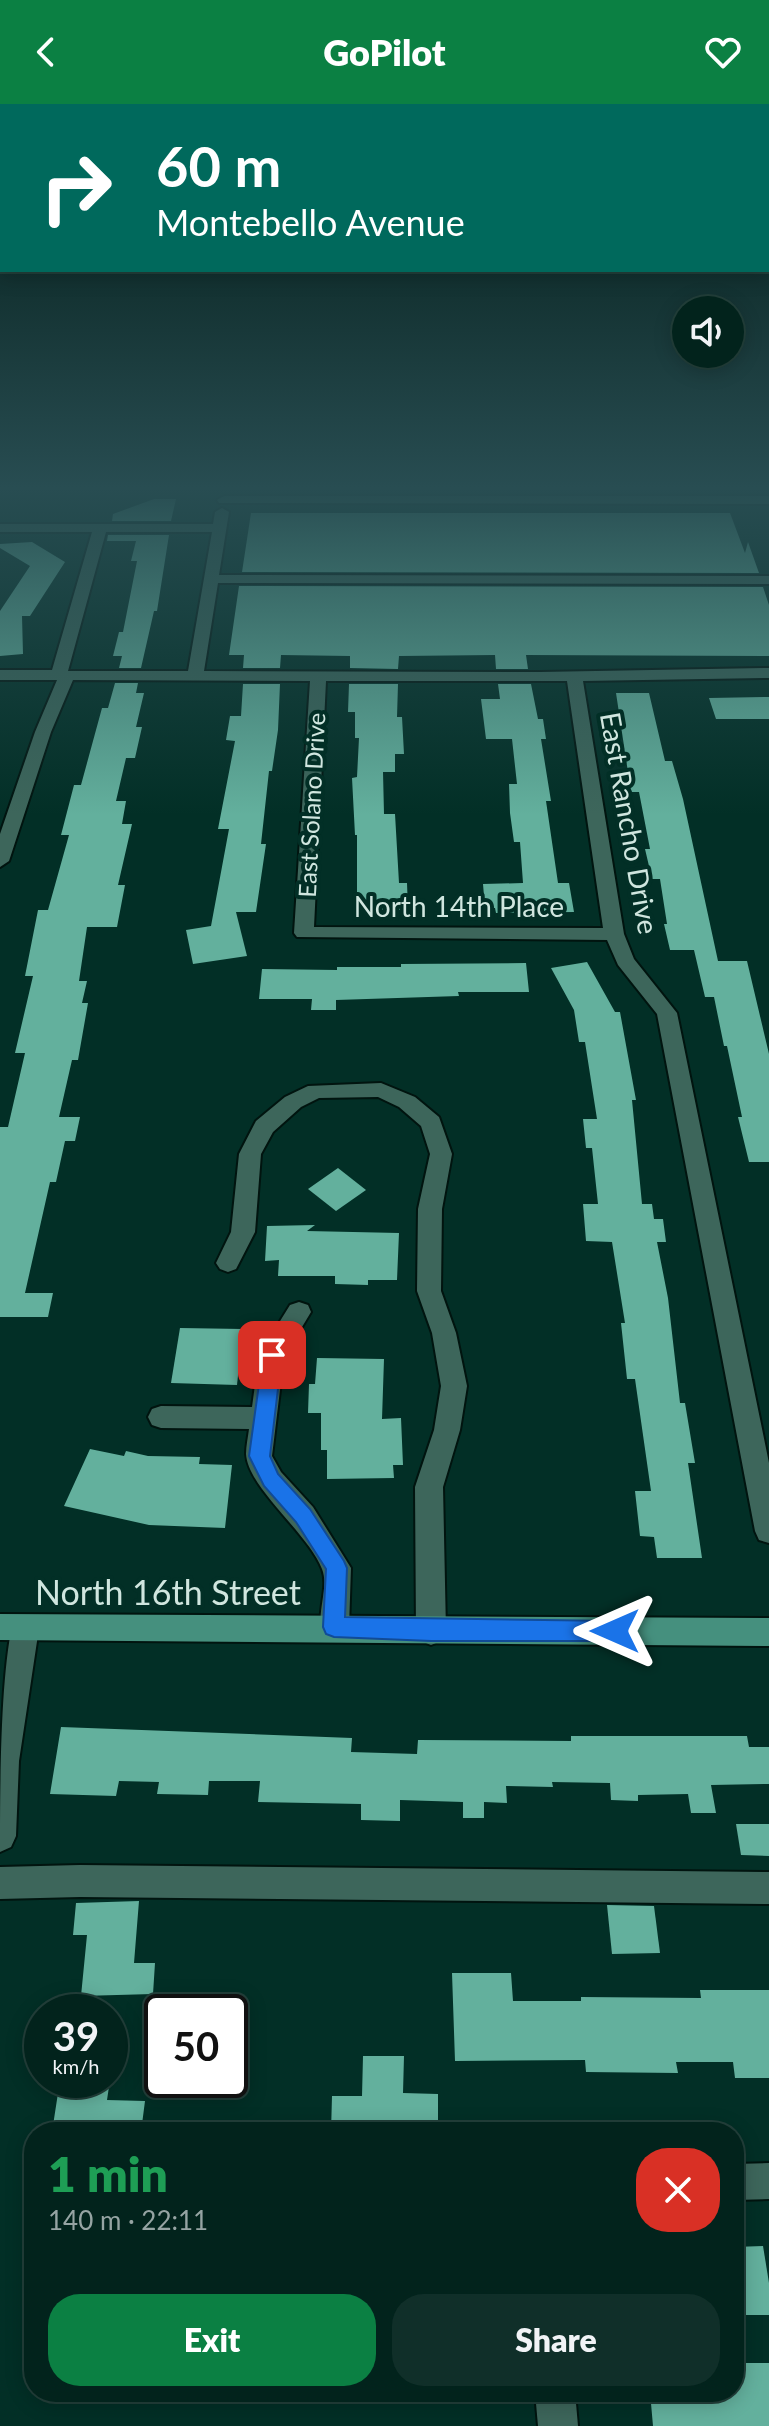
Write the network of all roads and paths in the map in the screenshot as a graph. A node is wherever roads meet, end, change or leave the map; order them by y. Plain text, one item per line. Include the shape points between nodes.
1 (83, 597) edge
2 (207, 597) edge
3 (769, 673) edge
4 (0, 675) edge
5 (63, 675) junction
6 (574, 675) junction
7 (195, 676) junction
8 (318, 676) junction
9 (0, 861) edge
10 (304, 933) joint
11 (614, 934) junction
12 (228, 1263) dead end
13 (299, 1312) dead end
14 (161, 1417) dead end
15 (262, 1418) junction
16 (769, 1531) edge
17 (334, 1627) junction
18 (12, 1628) edge
19 (431, 1631) junction
20 (769, 1632) edge
21 (0, 1836) edge
22 (0, 1883) edge
23 (769, 1888) edge
24 (769, 2181) edge
25 (744, 2182) edge
26 (556, 2402) edge
27 (558, 2426) edge

1 - 5 street
2 - 7 street
3 - 6 street
4 - 5 street
5 - 7 street
5 - 9 street
6 - 8 street
6 - 11 street, East Rancho Drive
7 - 8 street
8 - 10 street, East Solano Drive
10 - 11 street, North 14th Place
11 - 16 street, East Rancho Drive via 625,961 667,1013
12 - 19 street via 243,1232 250,1154 264,1127 293,1102 316,1091 381,1090 431,1122 441,1154 430,1209 429,1291 454,1386 429,1487
13 - 15 street via 272,1355
14 - 15 street
15 - 17 street via 259,1456 271,1480 337,1568
17 - 18 main road, North 16th Street
17 - 19 main road, North 16th Street
18 - 21 street
19 - 20 main road, North 16th Street
22 - 23 street
24 - 25 street
26 - 27 street

